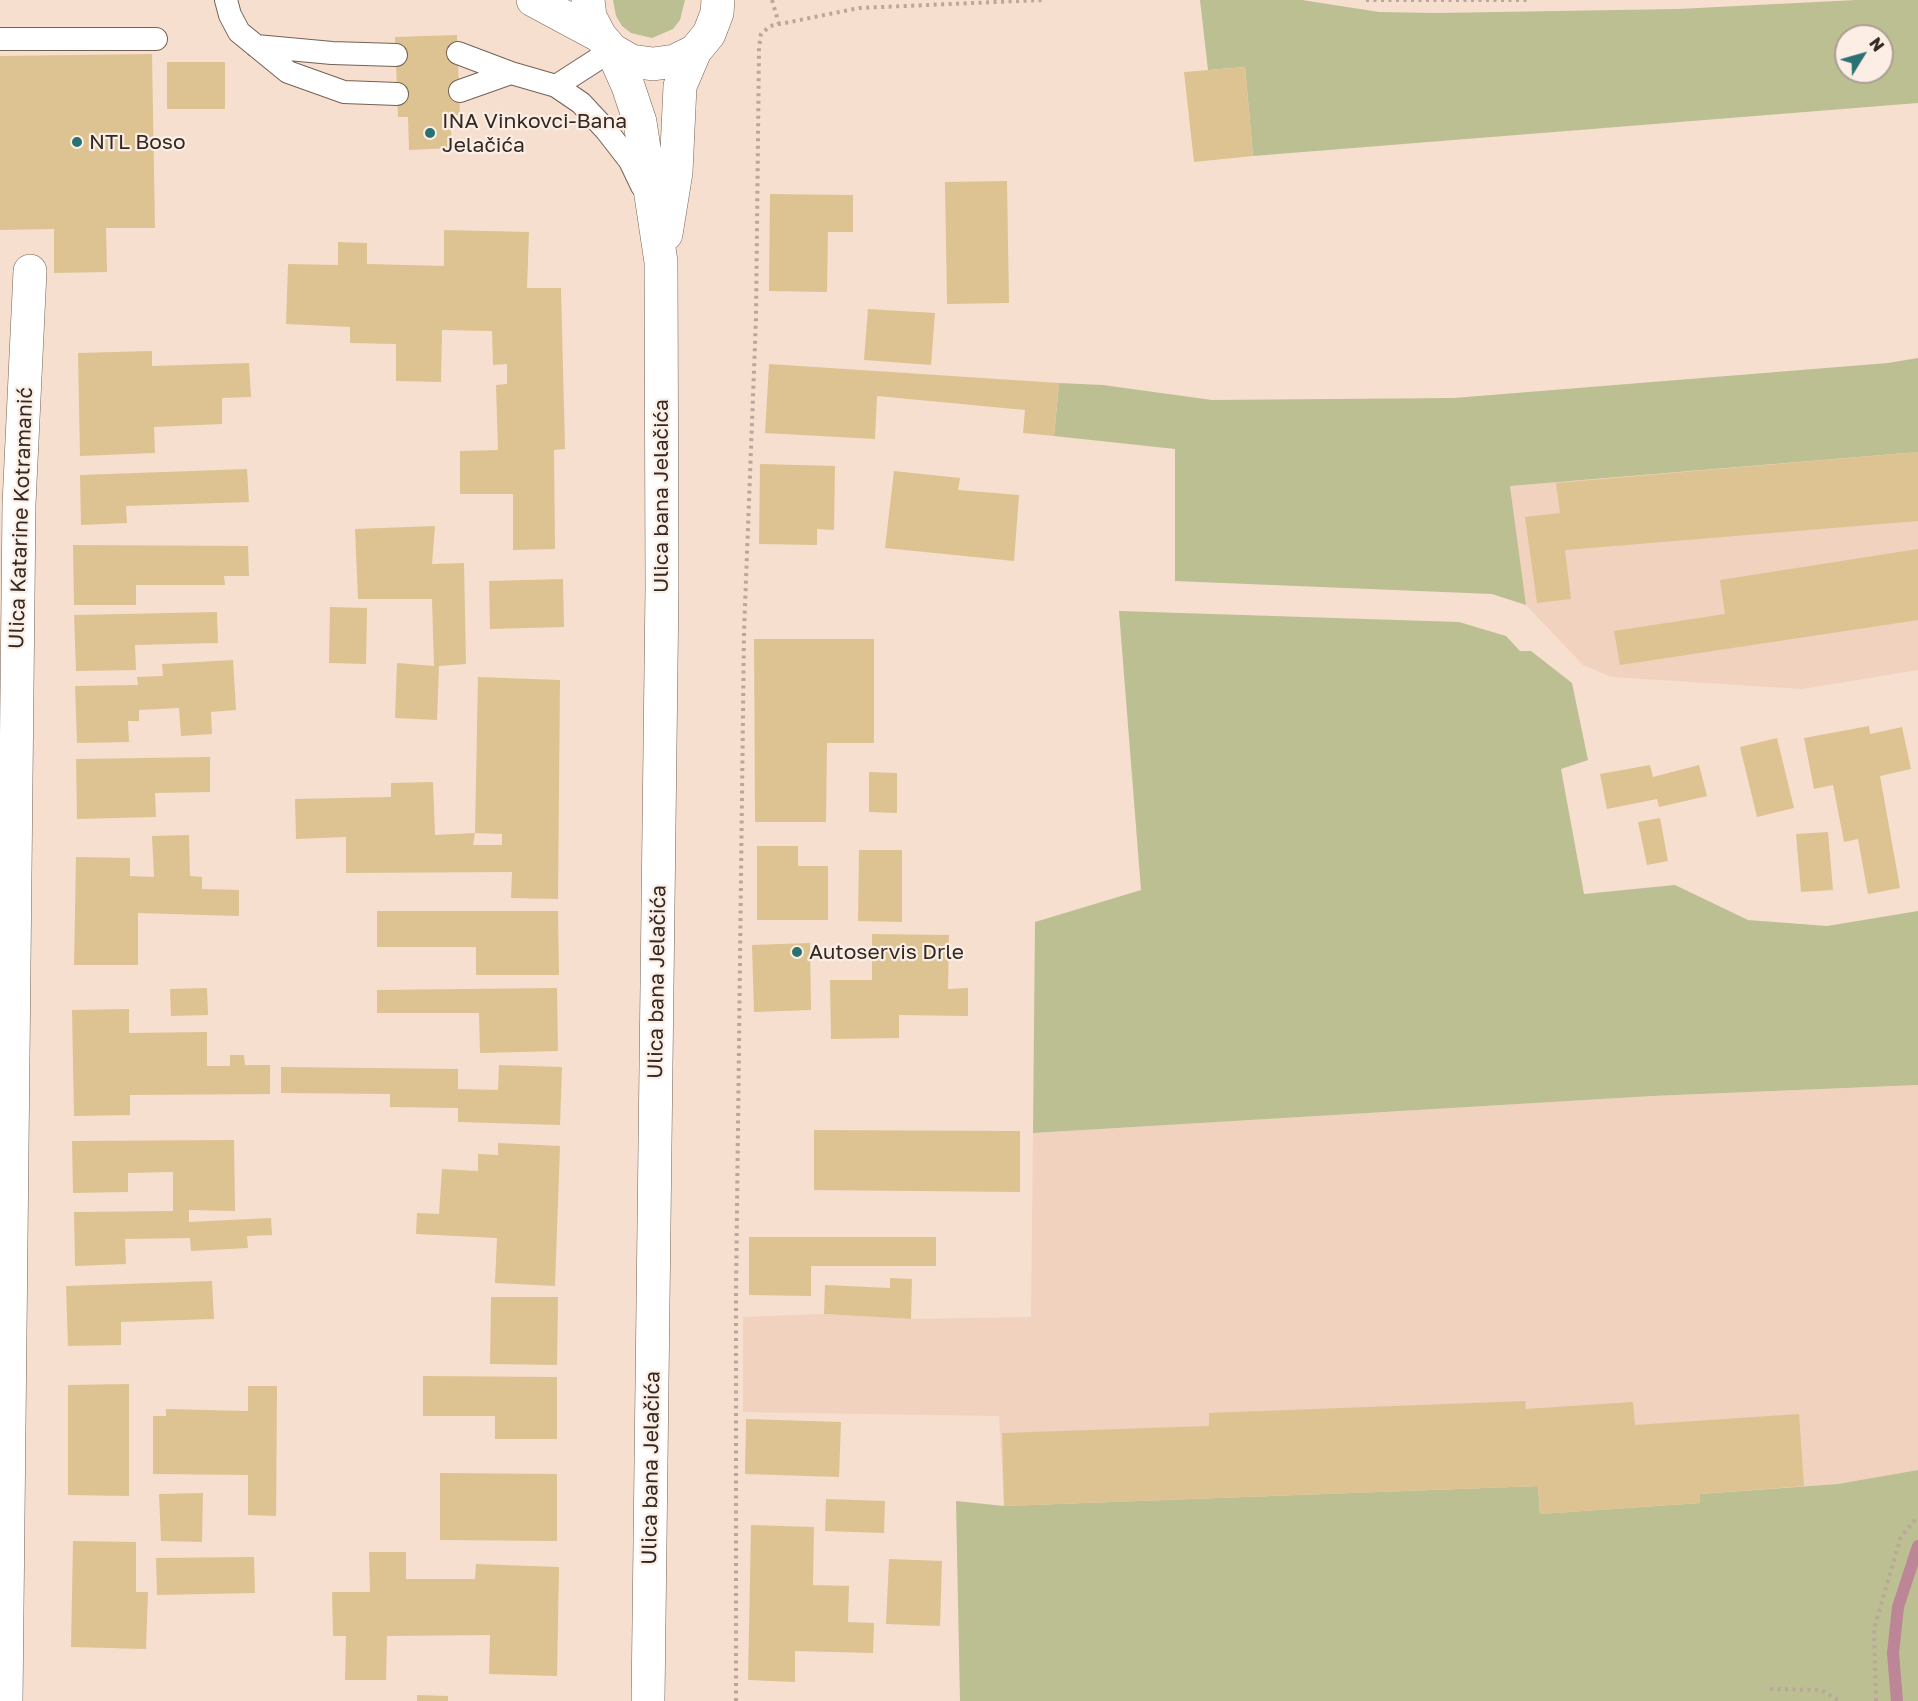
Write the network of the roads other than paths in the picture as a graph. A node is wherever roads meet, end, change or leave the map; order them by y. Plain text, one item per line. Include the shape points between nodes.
1 (226, 0) edge
2 (533, 0) edge
3 (588, 0) edge
4 (718, 0) edge
5 (0, 39) edge
6 (156, 39) dead end
7 (606, 43) junction
8 (255, 46) junction
9 (694, 51) junction
10 (458, 53) dead end
11 (396, 55) dead end
12 (511, 73) junction
13 (556, 86) junction
14 (460, 91) dead end
15 (397, 94) dead end
16 (652, 208) junction
17 (661, 262) junction
18 (30, 271) dead end
19 (10, 504) edge
20 (7, 1056) edge
21 (6, 1701) edge
22 (648, 1701) edge

1 - 8 lane via 239,32
2 - 7 main road
3 - 7 main road, Ulica bana Jelačića via 590,17
4 - 9 main road, Ulica bana Jelačića via 709,34
5 - 6 lane
7 - 9 main road via 632,61 653,64 675,61
7 - 13 lane
7 - 16 main road, Ulica bana Jelačića via 628,86 640,122
8 - 11 lane
8 - 15 lane via 288,72 344,92
9 - 17 main road, Ulica bana Jelačića via 680,86 676,172
10 - 12 lane
12 - 13 lane
12 - 14 lane
13 - 16 lane via 581,103 606,130 630,161
16 - 17 main road, Ulica bana Jelačića
17 - 22 main road, Ulica bana Jelačića via 662,612
18 - 19 main road, Ulica Katarine Kotramanić
19 - 20 main road, Ulica Katarine Kotramanić
20 - 21 main road, Ulica Katarine Kotramanić

